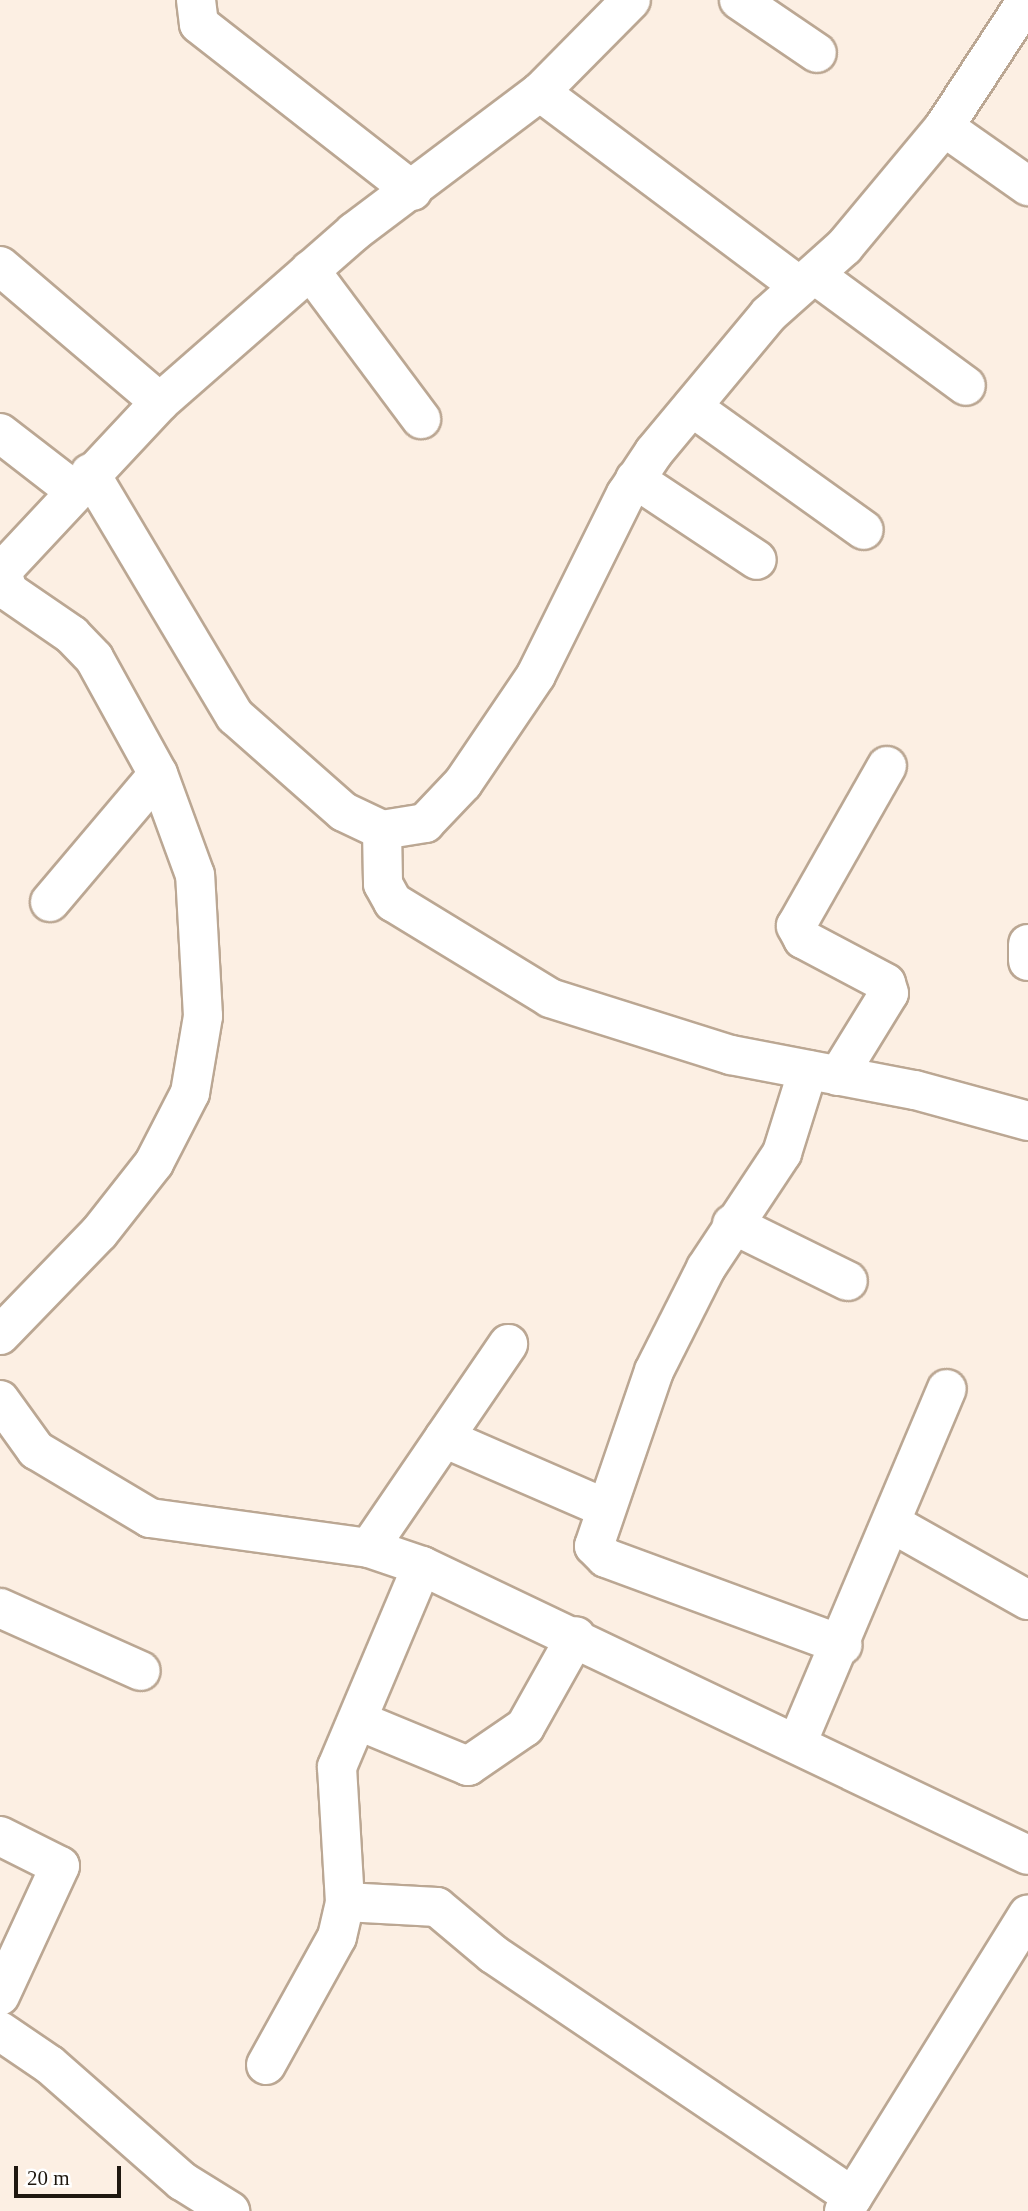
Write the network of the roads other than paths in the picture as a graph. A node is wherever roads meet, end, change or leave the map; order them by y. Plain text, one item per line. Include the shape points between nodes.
1 (196, 0) edge
2 (740, 0) edge
3 (1027, 0) edge
4 (616, 4) edge
5 (817, 53) dead end
6 (540, 92) junction
7 (944, 127) junction
8 (1028, 186) edge
9 (413, 191) junction
10 (0, 266) edge
11 (310, 270) junction
12 (807, 281) junction
13 (966, 386) dead end
14 (160, 402) junction
15 (692, 407) junction
16 (421, 419) dead end
17 (0, 433) edge
18 (635, 479) junction
19 (83, 482) junction
20 (864, 530) dead end
21 (757, 560) dead end
22 (1, 580) edge
23 (887, 766) dead end
24 (158, 774) junction
25 (382, 830) junction
26 (50, 902) dead end
27 (1028, 944) edge
28 (1028, 961) edge
29 (823, 1073) junction
30 (1028, 1121) edge
31 (732, 1224) junction
32 (848, 1281) dead end
33 (0, 1335) edge
34 (508, 1344) dead end
35 (947, 1389) dead end
36 (0, 1400) edge
37 (444, 1438) junction
38 (606, 1508) junction
39 (892, 1524) junction
40 (369, 1548) junction
41 (422, 1566) junction
42 (1028, 1600) edge
43 (0, 1608) edge
44 (576, 1636) junction
45 (842, 1645) junction
46 (141, 1671) dead end
47 (359, 1721) junction
48 (798, 1741) junction
49 (0, 1836) edge
50 (1028, 1855) edge
51 (345, 1902) junction
52 (1028, 1914) edge
53 (0, 1996) edge
54 (0, 2031) edge
55 (266, 2065) dead end
56 (848, 2204) edge
57 (230, 2211) edge

1 - 9 street via 199,24
2 - 5 street
3 - 7 street
4 - 6 street
6 - 9 street
6 - 12 street
7 - 8 street
7 - 12 street
9 - 11 street
10 - 14 street
11 - 14 street
11 - 16 street
12 - 13 street
12 - 15 street
14 - 19 street
15 - 18 street
15 - 20 street
17 - 19 street
18 - 21 street
18 - 25 street via 556,641 463,783 425,823
19 - 22 street via 9,560
19 - 25 street via 234,716 344,812
22 - 24 street via 94,658
23 - 29 street via 796,926 803,939 886,983 889,993
24 - 26 street
24 - 33 street via 195,875 203,1016 190,1093 154,1163 99,1233
25 - 29 street via 383,884 393,902 512,979 550,998 731,1055
27 - 28 street
29 - 30 street
29 - 31 street via 792,1134
31 - 32 street
31 - 38 street via 654,1371
34 - 37 street
35 - 39 street
36 - 40 street via 36,1450 150,1518
37 - 38 street
37 - 40 street
38 - 45 street via 594,1546 598,1554
39 - 42 street
39 - 45 street
40 - 41 street
41 - 44 street
41 - 47 street
43 - 46 street
44 - 47 street via 525,1727 468,1766
44 - 48 street
45 - 48 street
47 - 51 street via 337,1767 334,1791
48 - 50 street
49 - 53 street via 60,1866
51 - 55 street via 337,1937
51 - 56 street via 437,1907 493,1954
52 - 56 street
54 - 57 street via 50,2065 182,2181

